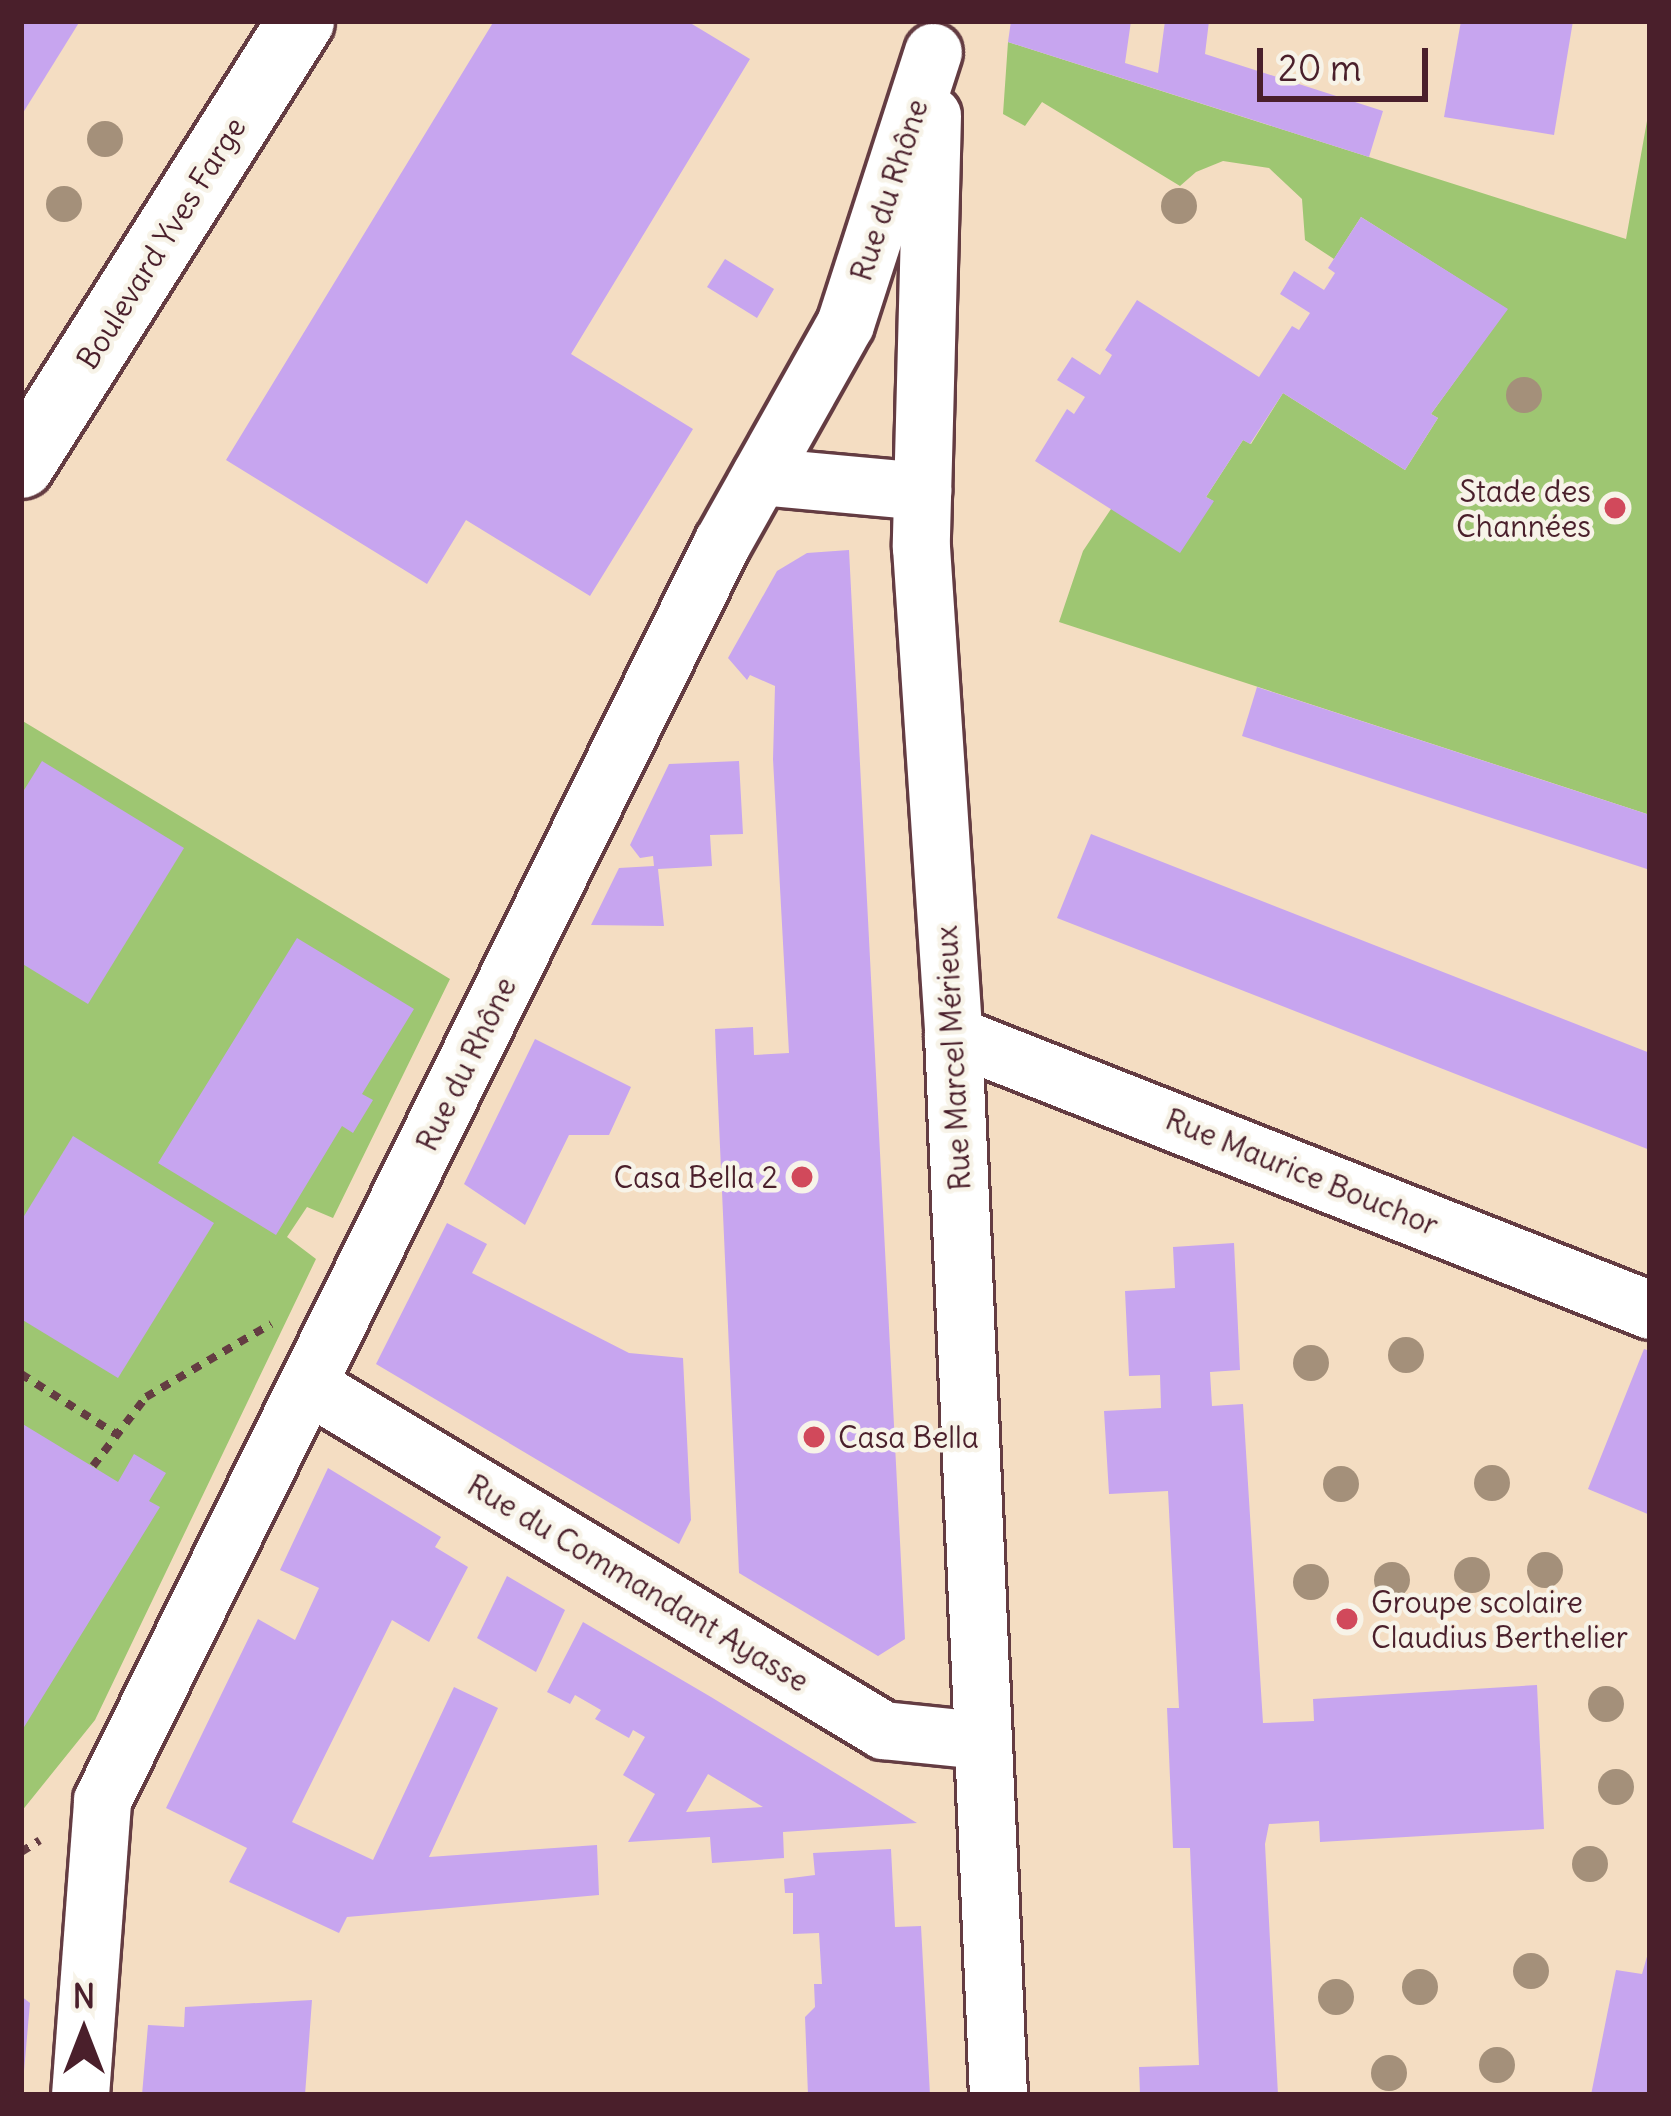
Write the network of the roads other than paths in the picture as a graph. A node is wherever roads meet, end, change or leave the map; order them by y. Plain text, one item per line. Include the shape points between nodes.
1 (301, 21) edge
2 (935, 36) edge
3 (21, 465) edge
4 (760, 476) junction
5 (922, 491) junction
6 (953, 1035) junction
7 (1650, 1310) edge
8 (308, 1385) junction
9 (980, 1740) junction
10 (80, 2095) edge
11 (998, 2095) edge

1 - 3 street, Boulevard Yves Farge
2 - 4 street, Rue du Rhône via 845,324
2 - 5 street, Rue Marcel Mérieux
4 - 5 street
4 - 8 street, Rue du Rhône
5 - 6 street, Rue Marcel Mérieux
6 - 7 street, Rue Maurice Bouchor
6 - 9 street, Rue Marcel Mérieux
8 - 9 street, Rue du Commandant Ayasse via 883,1730
8 - 10 street, Rue du Rhône via 102,1800
9 - 11 street, Rue Marcel Mérieux

